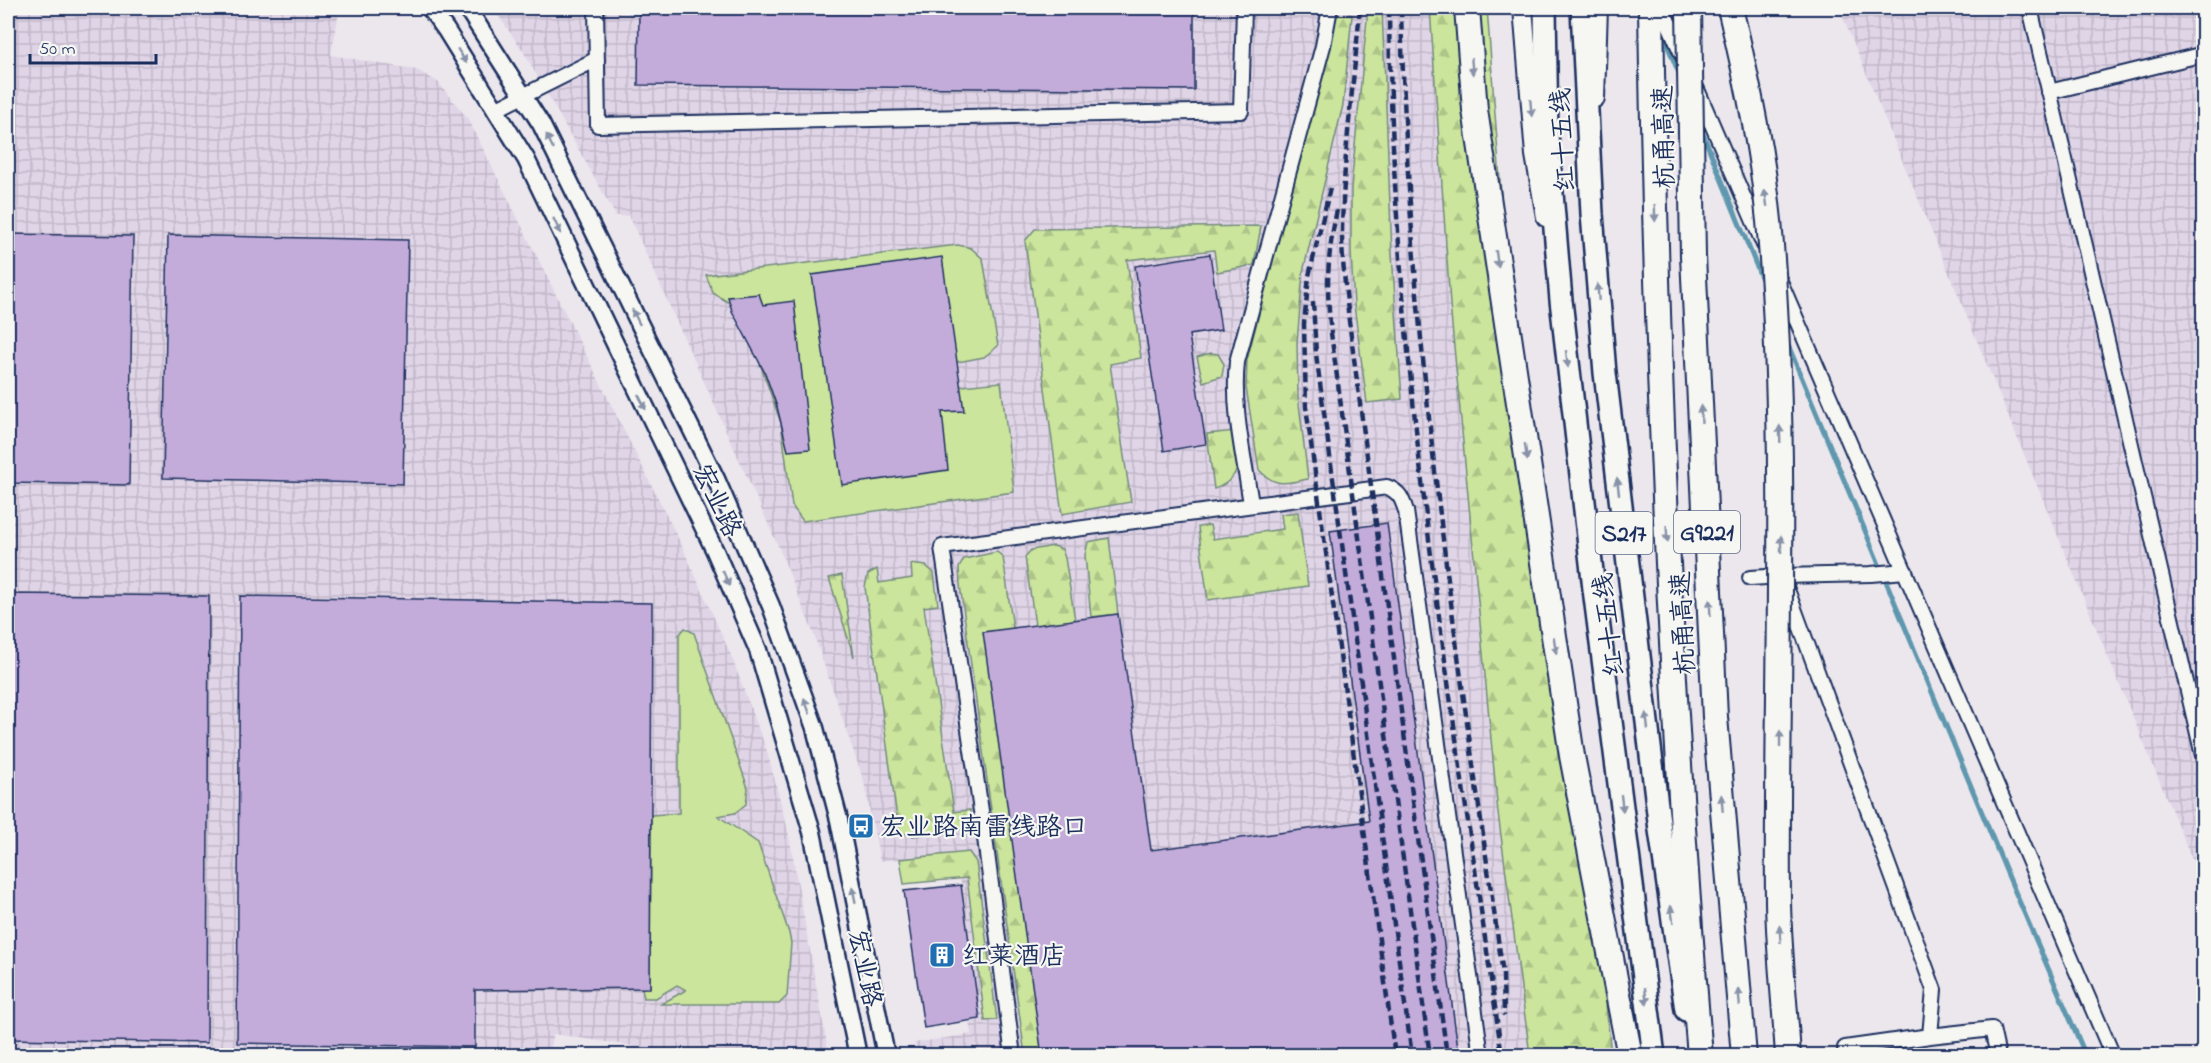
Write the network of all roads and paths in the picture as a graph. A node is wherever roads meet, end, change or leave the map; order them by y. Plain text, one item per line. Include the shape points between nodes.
1 (430, 8) edge
2 (467, 8) edge
3 (596, 8) edge
4 (1244, 8) edge
5 (1330, 8) edge
6 (1467, 8) edge
7 (1523, 8) edge
8 (1545, 8) edge
9 (1582, 8) edge
10 (1598, 8) edge
11 (1651, 8) edge
12 (1662, 8) edge
13 (1689, 8) edge
14 (1730, 8) edge
15 (2030, 8) edge
16 (2204, 54) edge
17 (597, 59) junction
18 (2049, 92) junction
19 (524, 97) junction
20 (495, 110) junction
21 (1592, 214) junction
22 (1560, 294) junction
23 (1251, 504) junction
24 (1899, 571) junction
25 (1782, 576) junction
26 (1750, 578) dead end
27 (2204, 760) edge
28 (1930, 1036) junction
29 (858, 1056) edge
30 (886, 1056) edge
31 (1013, 1056) edge
32 (1481, 1056) edge
33 (1630, 1056) edge
34 (1654, 1056) edge
35 (1693, 1056) edge
36 (1700, 1056) edge
37 (1744, 1056) edge
38 (1788, 1056) edge
39 (1847, 1056) edge
40 (1998, 1056) edge
41 (2113, 1056) edge

1 -> 20 street, 宏业路
2 - 19 street, 宏业路
3 - 17 street
4 - 17 street via 1241,111 598,125
5 - 23 street via 1237,362 1236,400
6 -> 33 highway via 1475,110 1572,756
7 -> 22 main road via 1534,155
8 - 22 main road, 红十五线 / S217 via 1547,134
9 - 21 main road, 红十五线 / S217
10 - 21 main road
11 -> 36 highway, 杭甬高速 / G9221 via 1661,416 1684,857
12 - 24 street
37 -> 13 highway, 杭甬高速 / G9221, bridge via 1716,717 1693,256
38 -> 14 highway, bridge via 1778,905 1781,493 1778,359 1769,219 1750,94
15 - 18 street
16 - 18 street
17 - 19 street
18 - 27 street
19 - 20 street
30 -> 19 street, 宏业路 via 839,820 815,728 771,606 716,479 541,124
20 -> 29 street, 宏业路 via 526,159 715,551 758,650 812,832
35 -> 21 main road, 红十五线 / S217 via 1660,830 1609,407
22 -> 34 main road, 红十五线 / S217
23 - 31 street via 942,547
23 - 32 street via 1387,488 1402,498
24 - 25 street
24 - 41 street
25 - 26 street
25 - 28 street via 1934,990
28 - 39 street via 1845,1048
28 - 40 street via 1992,1029

